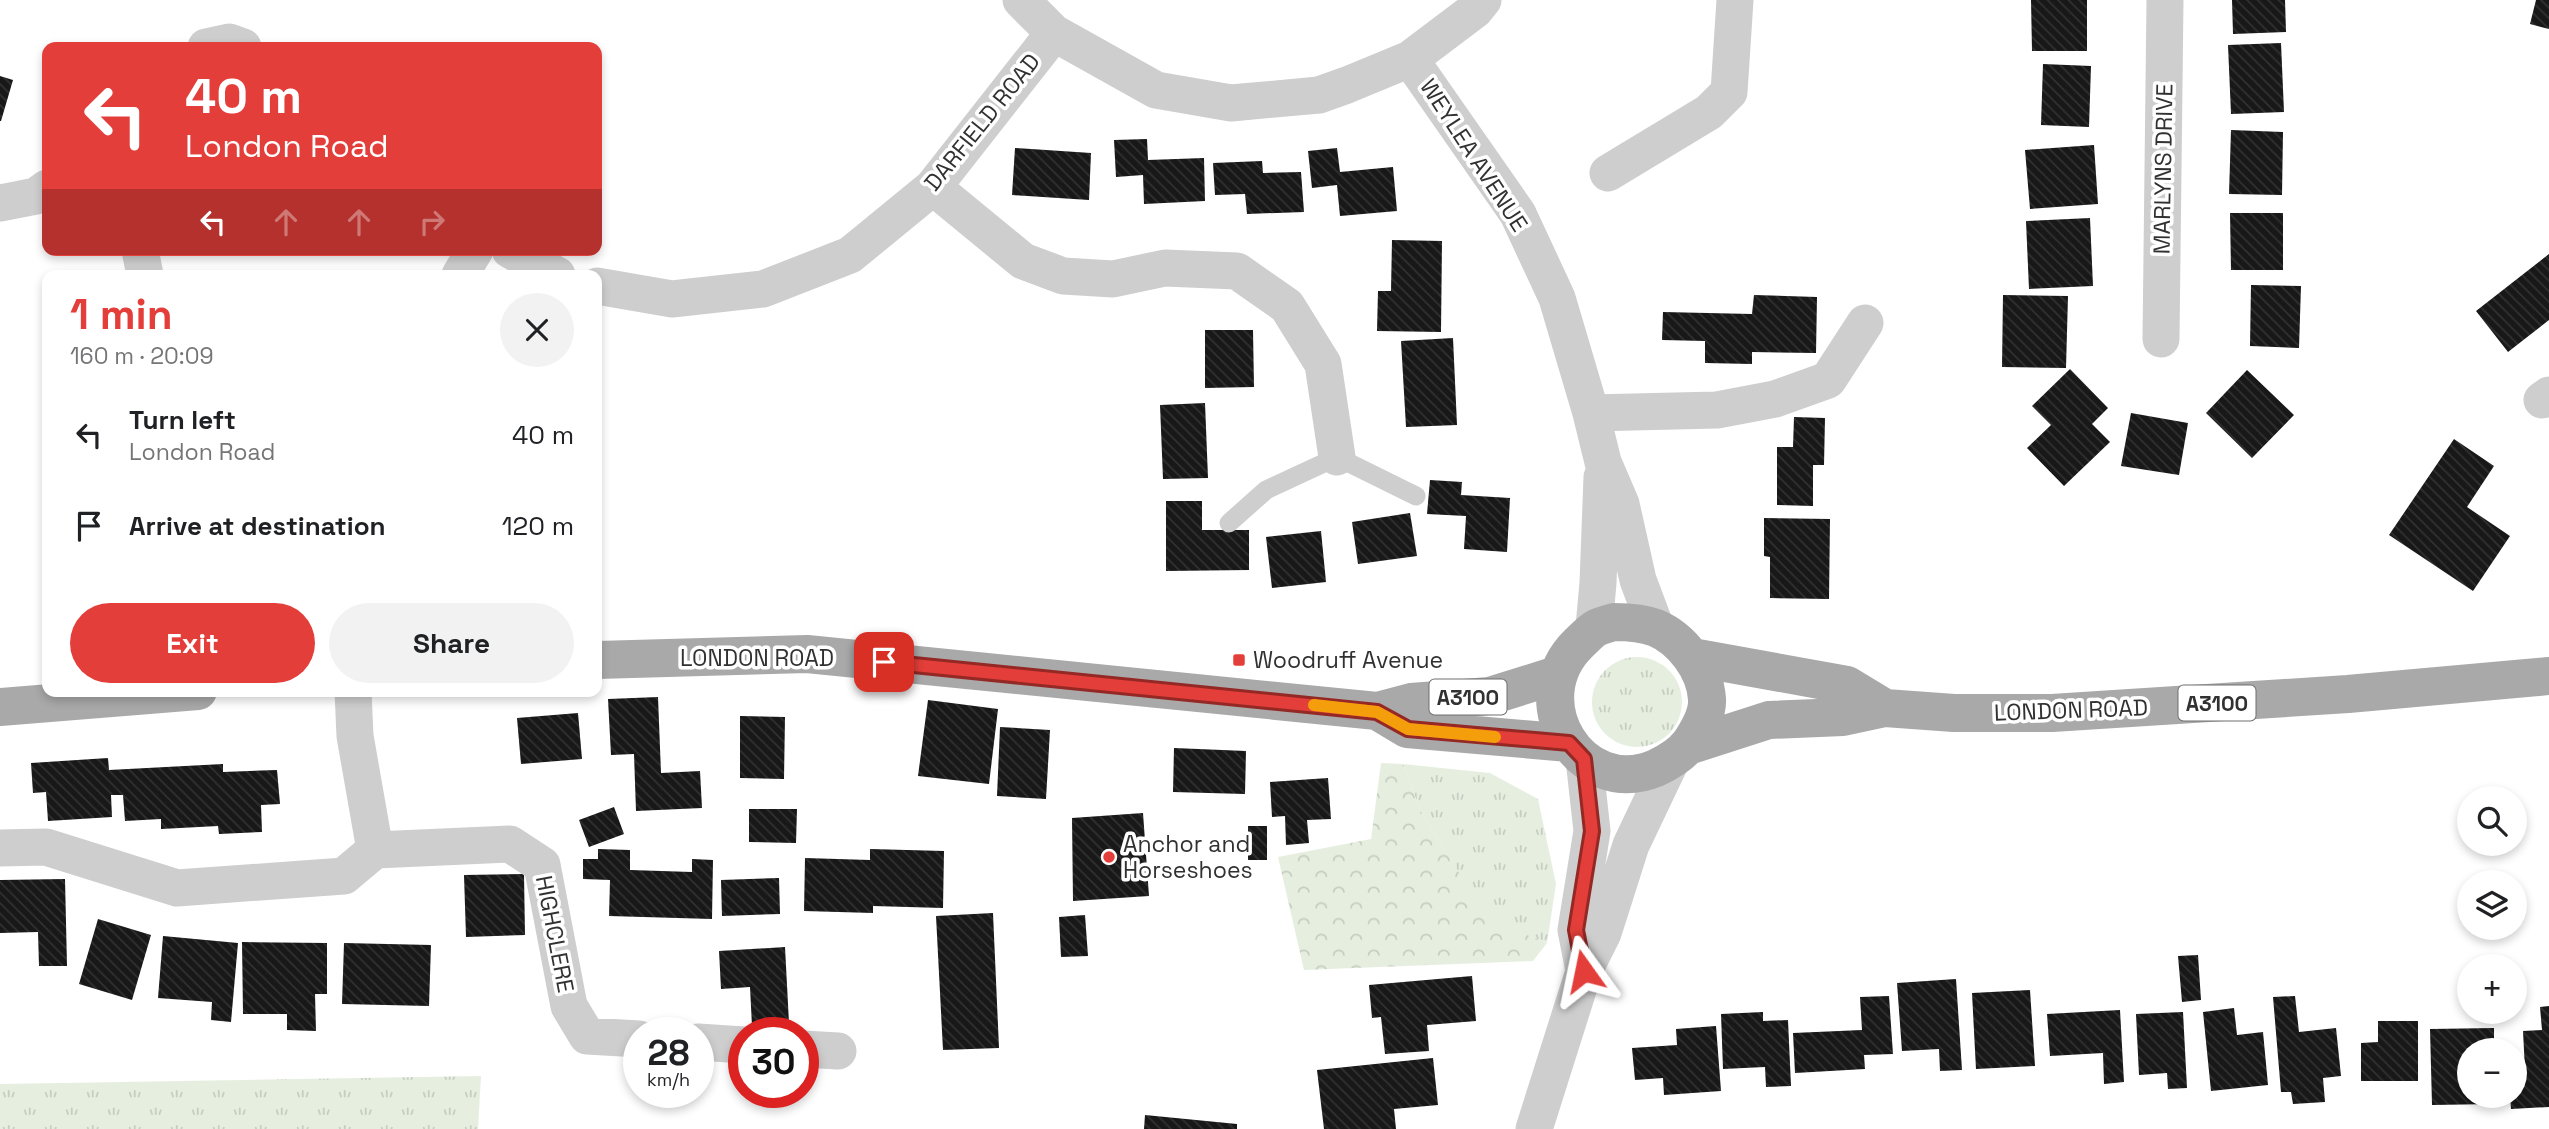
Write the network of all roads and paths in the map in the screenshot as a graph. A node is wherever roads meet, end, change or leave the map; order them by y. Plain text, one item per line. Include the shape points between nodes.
1 (1021, 0) edge
2 (1483, 0) edge
3 (1735, 0) edge
4 (2165, 0) edge
5 (1054, 33) junction
6 (1410, 59) junction
7 (1608, 173) dead end
8 (933, 187) junction
9 (42, 192) edge
10 (0, 203) edge
11 (521, 256) edge
12 (548, 270) edge
13 (602, 287) edge
14 (1865, 323) dead end
15 (2161, 339) dead end
16 (1591, 413) junction
17 (1337, 457) junction
18 (1603, 462) junction
19 (1416, 496) dead end
20 (1229, 523) dead end
21 (1594, 628) junction
22 (1656, 628) junction
23 (1692, 657) junction
24 (602, 660) edge
25 (1557, 676) junction
26 (2549, 676) edge
27 (119, 697) edge
28 (353, 697) edge
29 (0, 706) edge
30 (1885, 708) junction
31 (1377, 712) junction
32 (1576, 751) junction
33 (1679, 754) junction
34 (0, 848) edge
35 (375, 849) junction
36 (1584, 971) junction
37 (623, 1038) edge
38 (1534, 1129) edge

1 - 5 street
2 - 6 street, WEYLEA AVENUE
3 - 7 street via 1729,92 1709,112
4 - 15 street, MARLYNS DRIVE
5 - 6 street via 1156,90 1231,103 1319,95
5 - 8 street, DARFIELD ROAD
6 - 16 street, WEYLEA AVENUE via 1518,214 1557,298
8 - 13 street, DARFIELD ROAD via 850,255 762,289 672,299
8 - 17 street via 1023,261 1063,276 1113,279 1165,268 1237,271 1287,306 1323,364
9 - 10 street
11 - 12 street
14 - 16 street via 1828,380 1775,399 1717,410
16 - 18 street, WEYLEA AVENUE
17 - 19 lane
17 - 20 lane via 1266,490
18 - 21 street, WEYLEA AVENUE
18 - 22 street, WEYLEA AVENUE
21 - 22 main road via 1614,622
21 - 25 main road via 1569,653
22 - 23 main road
23 - 30 main road, LONDON ROAD / A3100 via 1847,685
23 - 33 main road via 1707,699 1701,724
24 - 31 main road, LONDON ROAD / A3100 via 807,654
25 - 31 main road, LONDON ROAD / A3100 via 1490,695 1411,702
25 - 32 main road via 1558,724
26 - 30 main road, LONDON ROAD / A3100 via 2052,713
27 - 29 main road
28 - 35 street via 355,736
30 - 33 main road, LONDON ROAD / A3100 via 1843,717 1769,720
31 - 32 main road, LONDON ROAD / A3100 via 1408,729
32 - 33 main road via 1621,775 1639,775
32 - 36 street via 1592,831 1576,930
33 - 36 street via 1631,845 1603,933
34 - 35 street via 46,847 177,888 344,876
35 - 37 street, HIGHCLERE via 510,844 542,865 569,1006 587,1035
36 - 38 street

